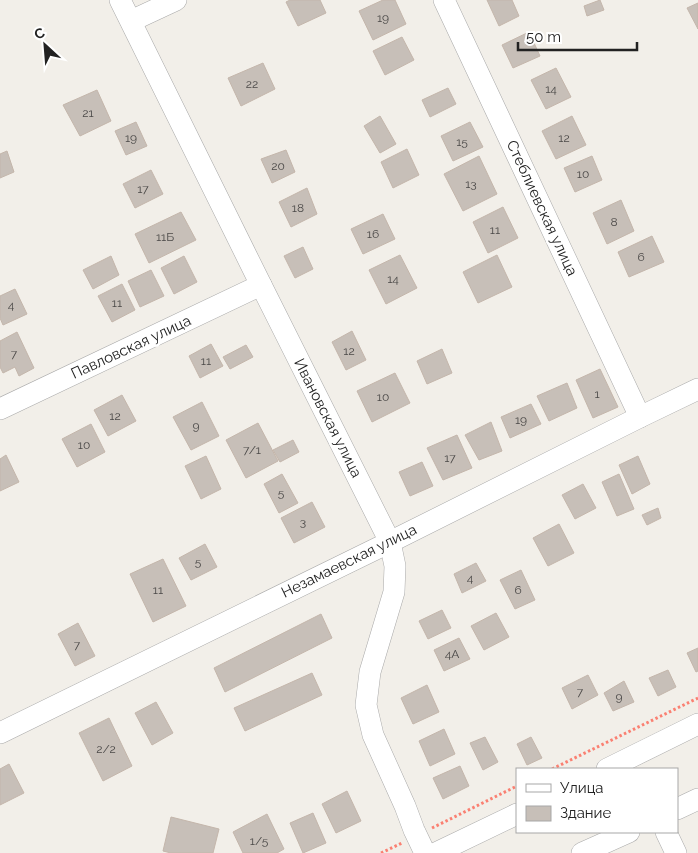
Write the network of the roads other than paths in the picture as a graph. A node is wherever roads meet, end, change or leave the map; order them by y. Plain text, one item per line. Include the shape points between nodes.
1 (120, 0) edge
2 (176, 0) edge
3 (444, 0) edge
4 (131, 21) junction
5 (261, 285) junction
6 (698, 389) edge
7 (0, 409) edge
8 (640, 416) junction
9 (390, 542) junction
10 (698, 724) edge
11 (0, 733) edge
12 (609, 768) edge
13 (698, 799) edge
14 (678, 809) edge
15 (516, 814) edge
16 (627, 833) edge
17 (666, 833) edge
18 (421, 844) edge
19 (436, 853) edge
20 (582, 853) edge
21 (676, 853) edge

1 - 4 street, Ивановская улица
2 - 4 street
3 - 8 street, Стеблиевская улица
4 - 5 street, Ивановская улица
5 - 7 street, Павловская улица
5 - 9 street, Ивановская улица
6 - 8 street, Незамаевская улица
8 - 9 street, Незамаевская улица
9 - 11 street, Незамаевская улица
9 - 18 street, Ивановская улица via 395,566 394,592 370,672 366,705 373,735
10 - 12 street
13 - 14 street
15 - 19 street
16 - 20 street
17 - 21 street

